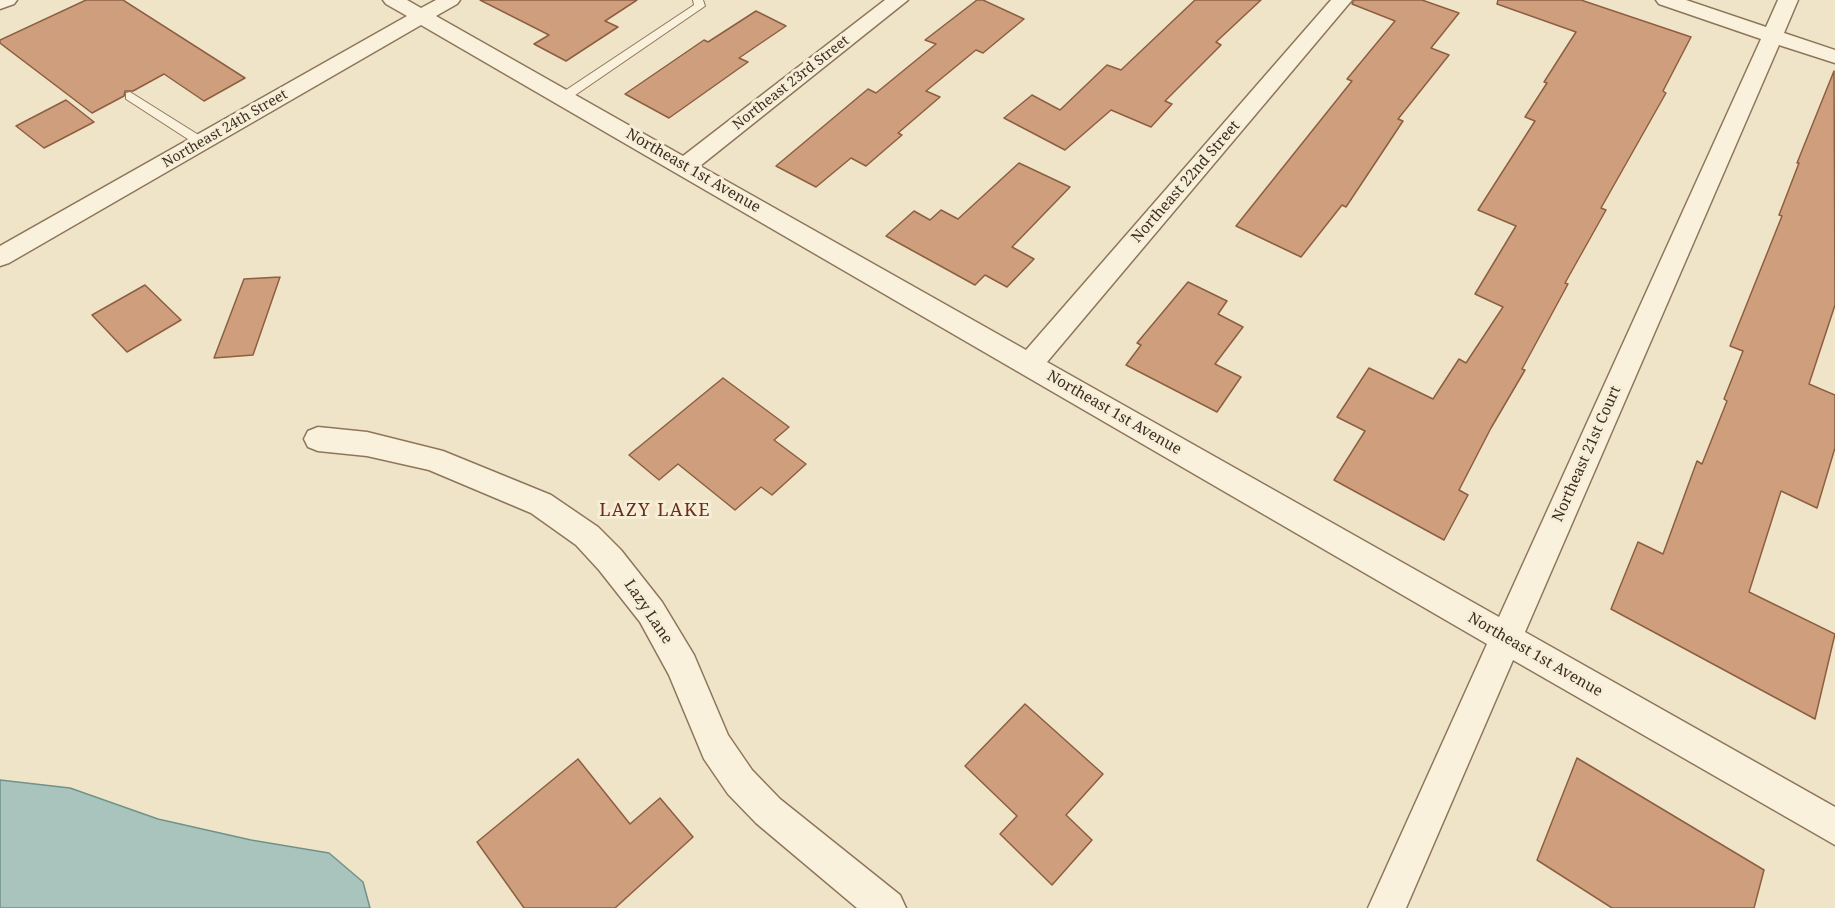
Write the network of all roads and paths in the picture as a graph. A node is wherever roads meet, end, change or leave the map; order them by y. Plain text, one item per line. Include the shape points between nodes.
1 (7, 0) edge
2 (393, 0) edge
3 (450, 0) edge
4 (698, 0) edge
5 (898, 0) edge
6 (1342, 0) edge
7 (1666, 0) edge
8 (1788, 0) edge
9 (0, 3) edge
10 (422, 16) junction
11 (1772, 36) junction
12 (1835, 57) edge
13 (130, 96) dead end
14 (564, 97) junction
15 (201, 142) junction
16 (685, 166) junction
17 (0, 257) edge
18 (1029, 364) junction
19 (318, 439) dead end
20 (1506, 638) junction
21 (1835, 827) edge
22 (887, 908) edge
23 (1387, 908) edge

1 - 9 street
2 - 10 street, Northeast 1st Avenue
3 - 10 street, Northeast 24th Street
4 - 14 lane via 700,6
5 - 16 street, Northeast 23rd Street
6 - 18 street, Northeast 22nd Street
7 - 11 street
8 - 11 street, Northeast 21st Court
10 - 14 street, Northeast 1st Avenue
10 - 15 street, Northeast 24th Street
11 - 12 street
11 - 20 street, Northeast 21st Court
13 - 15 lane
14 - 16 street, Northeast 1st Avenue
15 - 17 street, Northeast 24th Street
16 - 18 street, Northeast 1st Avenue
18 - 20 street, Northeast 1st Avenue
19 - 22 street, Lazy Lane via 367,444 433,459 541,504 587,537 651,612 682,666 716,747 740,782 768,811
20 - 21 street, Northeast 1st Avenue
20 - 23 street, Northeast 21st Court

